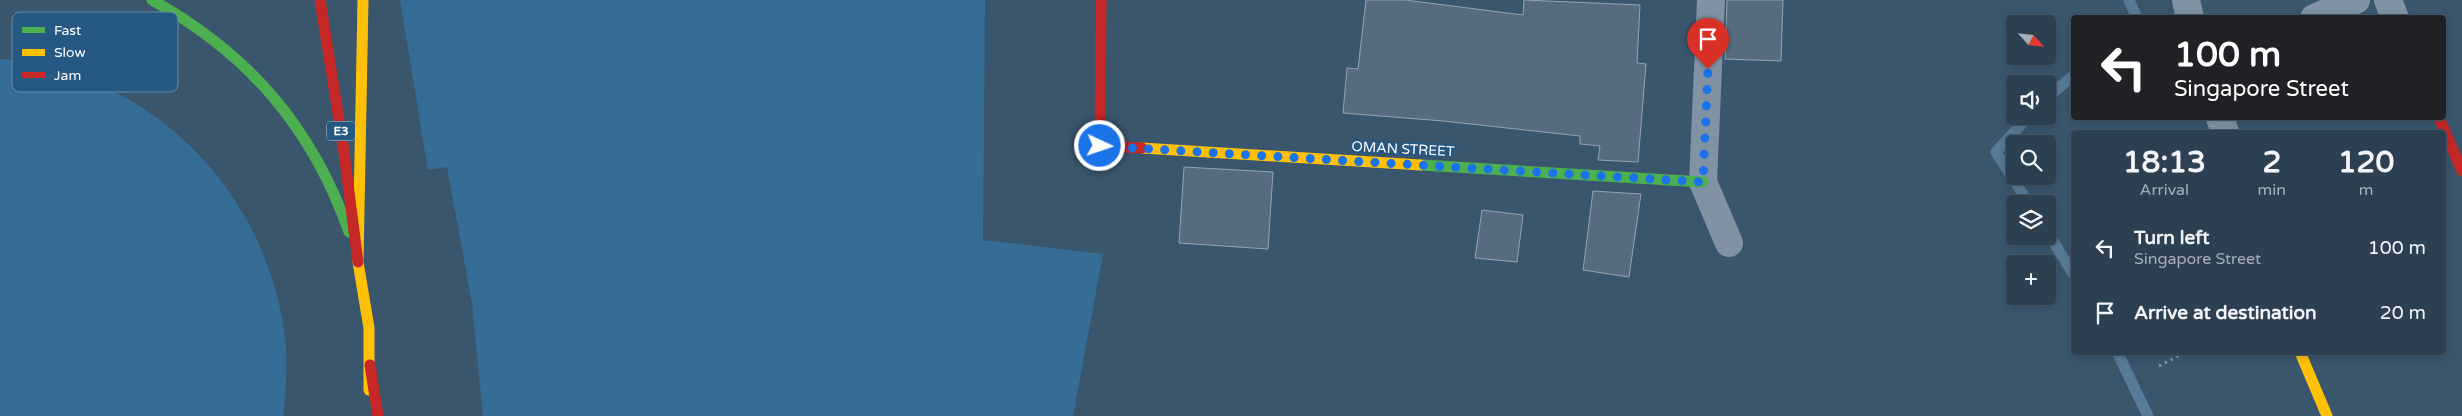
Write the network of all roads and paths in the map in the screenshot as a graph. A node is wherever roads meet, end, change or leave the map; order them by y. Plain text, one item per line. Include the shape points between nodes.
1 (152, 0) edge
2 (320, 0) edge
3 (363, 0) edge
4 (1101, 0) edge
5 (1711, 0) edge
6 (2186, 0) edge
7 (2356, 0) edge
8 (2388, 0) edge
9 (172, 12) edge
10 (178, 15) edge
11 (2189, 15) edge
12 (2321, 15) edge
13 (2394, 15) edge
14 (2446, 134) edge
15 (2462, 171) edge
16 (1703, 182) junction
17 (1729, 243) dead end
18 (358, 262) junction
19 (2180, 355) edge
20 (2301, 355) edge
21 (370, 366) junction
22 (2159, 366) dead end
23 (366, 416) edge
24 (378, 416) edge
25 (2327, 416) edge

1 - 9 main road
2 - 18 main road, E3
3 - 18 main road
4 - 16 main road, OMAN STREET via 1100,146
5 - 16 street
6 - 11 street
7 - 12 street
8 - 13 street
10 - 18 main road via 232,54 289,116 331,186 347,223
14 - 15 main road
16 - 17 street
18 - 21 main road via 369,328
19 - 22 path
20 - 25 main road
21 - 23 main road
21 - 24 main road

